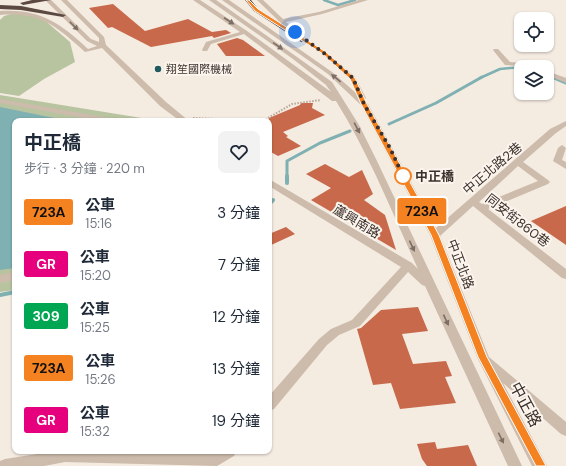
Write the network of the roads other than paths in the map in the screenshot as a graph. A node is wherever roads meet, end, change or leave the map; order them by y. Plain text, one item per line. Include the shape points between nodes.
1 (13, 0) edge
2 (48, 0) edge
3 (64, 0) edge
4 (196, 0) edge
5 (212, 0) edge
6 (225, 0) edge
7 (248, 0) edge
8 (260, 0) edge
9 (365, 0) edge
10 (0, 2) edge
11 (0, 7) edge
12 (0, 13) edge
13 (63, 15) junction
14 (282, 21) junction
15 (245, 32) junction
16 (304, 40) junction
17 (103, 46) junction
18 (205, 50) dead end
19 (496, 50) dead end
20 (514, 66) edge
21 (554, 76) edge
22 (566, 81) edge
23 (0, 101) edge
24 (364, 104) junction
25 (343, 105) junction
26 (97, 118) edge
27 (184, 118) edge
28 (566, 123) edge
29 (556, 145) edge
30 (518, 162) junction
31 (566, 166) edge
32 (272, 184) edge
33 (472, 201) junction
34 (481, 208) junction
35 (435, 235) junction
36 (408, 266) junction
37 (566, 275) edge
38 (12, 277) edge
39 (0, 279) edge
40 (429, 285) junction
41 (483, 357) junction
42 (272, 402) edge
43 (566, 430) edge
44 (224, 454) edge
45 (5, 466) edge
46 (514, 466) edge
47 (540, 466) edge

1 - 10 highway
2 - 11 highway
2 - 13 street
3 - 17 street via 102,38
4 -> 15 street
5 -> 25 street via 329,84
24 -> 6 street, 中正北路 via 306,55
7 - 16 highway via 256,10
8 - 14 street
9 - 14 street
11 - 13 highway
12 - 17 street via 45,17 87,51
13 -> 17 street via 89,40
14 - 16 street
15 - 18 street via 208,43
15 - 25 street
16 - 24 street via 353,78
17 - 27 street via 163,104
19 - 20 street via 504,63
21 - 22 street
23 - 26 street
24 - 35 street, 中正北路
25 -> 40 street via 372,159
28 - 29 street, 中正北路2巷 via 553,131
29 - 30 street, 中正北路2巷
29 - 31 street via 557,161
30 - 33 street, 中正北路2巷
30 - 34 street via 545,182
32 - 36 street, 蘆興南路
33 - 34 street, 同安街860巷
33 - 35 street, 中正北路2巷
34 - 37 street, 同安街860巷
35 - 41 street, 中正北路
36 - 40 street, 蘆興南路
36 - 42 street via 356,323 335,332 323,342
38 - 39 street
40 -> 46 street
41 - 43 street
41 - 47 street, 中正路
44 - 45 street via 217,459 65,456

